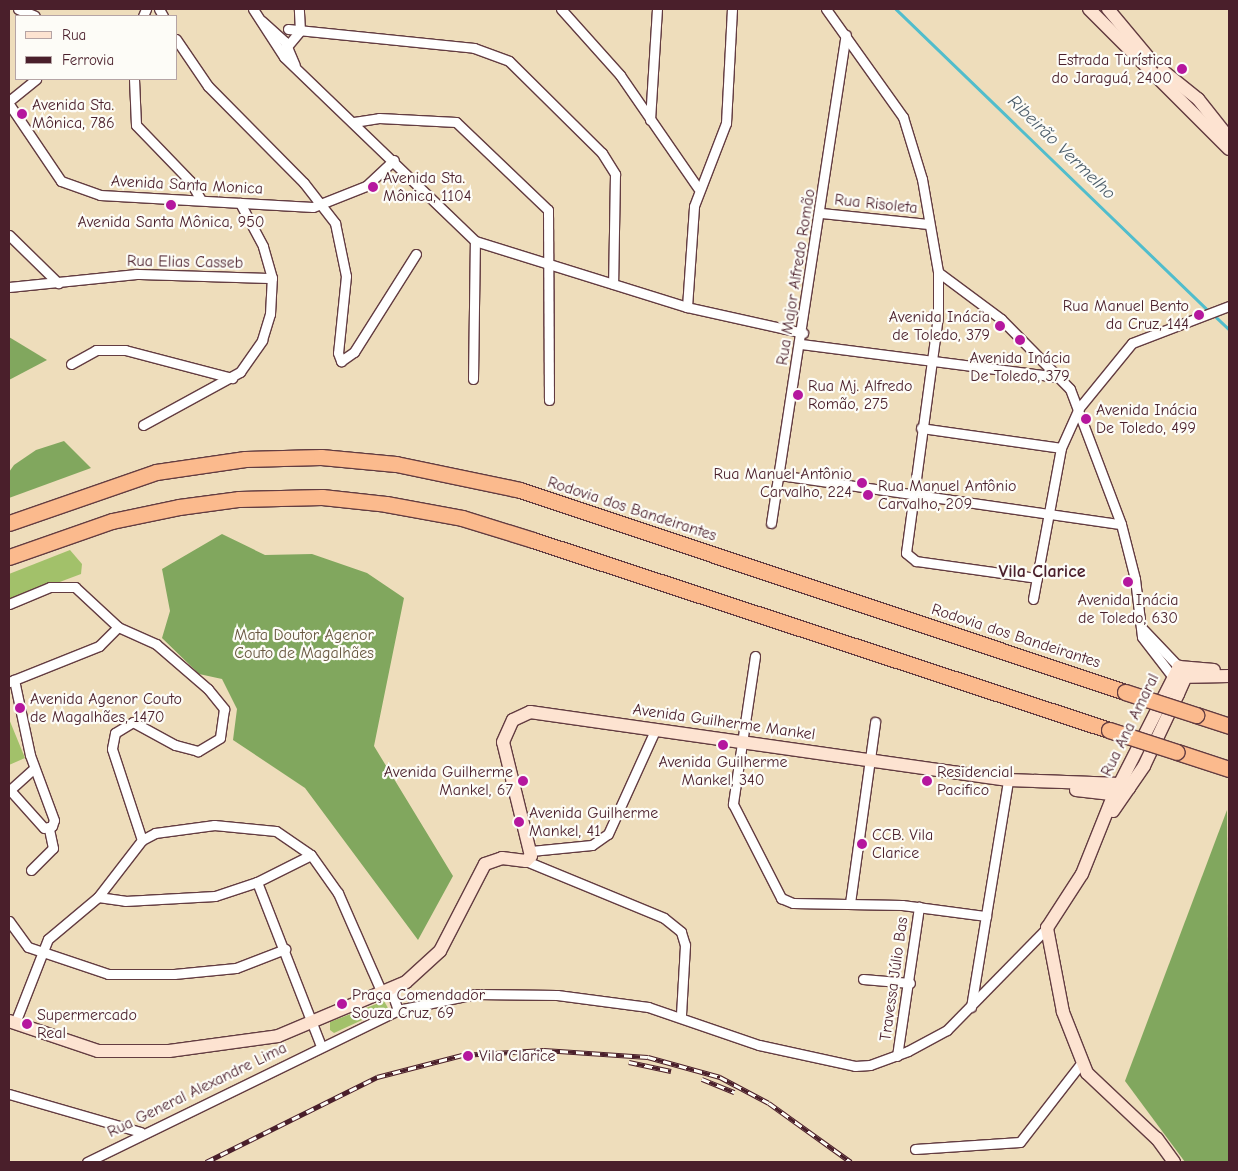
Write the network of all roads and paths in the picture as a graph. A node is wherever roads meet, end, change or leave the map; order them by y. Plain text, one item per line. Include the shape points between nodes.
1 (18, 9) edge
2 (253, 9) edge
3 (299, 9) edge
4 (560, 9) edge
5 (657, 9) edge
6 (732, 9) edge
7 (826, 9) edge
8 (1089, 9) edge
9 (1108, 9) edge
10 (33, 15) edge
11 (259, 18) junction
12 (288, 29) junction
13 (300, 32) junction
14 (278, 34) junction
15 (846, 35) junction
16 (178, 42) edge
17 (271, 42) junction
18 (288, 47) junction
19 (278, 51) junction
20 (296, 68) junction
21 (35, 80) edge
22 (134, 80) edge
23 (1198, 99) junction
24 (9, 102) edge
25 (1187, 106) junction
26 (650, 120) junction
27 (354, 122) junction
28 (1229, 138) edge
29 (1229, 149) edge
30 (394, 160) junction
31 (698, 188) junction
32 (201, 200) junction
33 (240, 203) junction
34 (324, 205) junction
35 (821, 213) junction
36 (928, 224) junction
37 (9, 235) edge
38 (475, 241) junction
39 (416, 254) dead end
40 (550, 264) junction
41 (938, 272) junction
42 (272, 278) junction
43 (58, 283) junction
44 (613, 284) junction
45 (9, 287) edge
46 (1229, 306) edge
47 (687, 308) junction
48 (803, 333) junction
49 (801, 344) junction
50 (931, 363) junction
51 (71, 364) dead end
52 (1060, 377) junction
53 (232, 378) junction
54 (473, 379) dead end
55 (549, 400) dead end
56 (1079, 408) junction
57 (143, 425) dead end
58 (921, 428) junction
59 (1061, 448) junction
60 (779, 475) junction
61 (911, 495) junction
62 (1048, 515) junction
63 (9, 523) edge
64 (771, 523) dead end
65 (1120, 524) junction
66 (9, 557) edge
67 (1037, 578) junction
68 (1033, 599) dead end
69 (9, 604) edge
70 (118, 627) junction
71 (755, 656) dead end
72 (1178, 674) junction
73 (1229, 674) edge
74 (11, 681) edge
75 (875, 722) dead end
76 (1229, 726) edge
77 (656, 728) junction
78 (740, 740) junction
79 (871, 760) junction
80 (34, 768) junction
81 (1229, 769) edge
82 (1008, 780) junction
83 (10, 789) edge
84 (1122, 790) junction
85 (49, 829) junction
86 (142, 840) junction
87 (310, 855) junction
88 (528, 856) junction
89 (31, 870) dead end
90 (257, 882) junction
91 (98, 897) junction
92 (850, 903) junction
93 (919, 907) junction
94 (986, 916) junction
95 (9, 921) edge
96 (1047, 928) junction
97 (285, 948) junction
98 (41, 952) junction
99 (863, 979) dead end
100 (910, 984) junction
101 (386, 991) junction
102 (971, 1007) junction
103 (398, 1010) junction
104 (681, 1015) junction
105 (12, 1022) edge
106 (313, 1024) junction
107 (321, 1046) junction
108 (897, 1056) junction
109 (1082, 1062) junction
110 (9, 1094) edge
111 (141, 1132) junction
112 (915, 1149) dead end
113 (86, 1162) edge
114 (1174, 1162) edge

1 - 10 street
2 - 11 street
3 - 12 street
3 - 13 street
4 - 26 street via 598,48
5 - 26 street
6 - 31 street via 726,122
7 - 15 street
8 - 25 street
9 - 23 street via 1146,55
11 - 14 street
11 - 17 street
12 - 13 street
12 - 14 street
13 - 18 street
13 - 44 street via 474,48 509,62 602,153 615,174
14 - 17 street
14 - 18 street
15 - 35 street, Rua Major Alfredo Romão
15 - 36 street via 903,117 922,179
16 - 34 street via 216,96
17 - 19 street
18 - 19 street
18 - 20 street
19 - 20 street
20 - 27 street
21 - 24 street
22 - 32 street via 136,125 190,181
23 - 25 street
23 - 28 street
24 - 32 street, Avenida Santa Monica via 52,171 70,188 100,195
25 - 29 street
26 - 31 street
27 - 30 street
27 - 40 street via 432,118 463,125 548,210
30 - 34 street, Avenida Santa Monica via 366,186
30 - 38 street
31 - 47 street via 692,219
32 - 33 street, Avenida Santa Monica
33 - 34 street, Avenida Santa Monica
33 - 42 street via 264,246
34 - 39 street via 341,238 345,260 346,293 338,353 341,361 354,352
35 - 36 street, Rua Risoleta
35 - 48 street, Rua Major Alfredo Romão
36 - 41 street
37 - 43 street
38 - 40 street
38 - 54 street
40 - 44 street
40 - 55 street
41 - 50 street
41 - 52 street via 976,296
42 - 43 street, Rua Elias Casseb via 136,274
42 - 53 street via 270,314 262,340 247,365
43 - 45 street, Rua Elias Casseb
44 - 47 street
46 - 56 street via 1132,343
47 - 48 street
48 - 49 street, Rua Major Alfredo Romão
49 - 50 street
49 - 60 street, Rua Major Alfredo Romão
50 - 52 street
50 - 58 street
51 - 53 street via 96,350 125,350
52 - 56 street
53 - 57 street
56 - 59 street
56 - 65 street
58 - 59 street
58 - 61 street
59 - 62 street
60 - 61 street
60 - 64 street, Rua Major Alfredo Romão
61 - 62 street
61 - 67 street via 905,548 909,558
62 - 65 street
62 - 67 street
63 - 76 highway, Rodovia dos Bandeirantes, bridge via 166,471 245,459 321,458 396,464 520,490
65 - 72 street via 1134,574 1142,637
66 - 81 highway, bridge via 112,521 179,507 239,499 322,497 386,504 462,518 533,540
67 - 68 street
69 - 70 street via 64,585 83,592
70 - 74 street via 99,646
70 - 86 street via 156,644 217,698 226,718 215,744 198,752 175,745 140,724 126,723 118,728 112,749
71 - 78 street
72 - 73 street
72 - 84 street, Rua Ana Amaral
74 - 80 street
75 - 79 street
77 - 78 street, Avenida Guilherme Mankel
77 - 88 street via 608,834 592,845
77 - 88 street, Avenida Guilherme Mankel via 542,713 513,720 505,732 503,757
78 - 79 street, Avenida Guilherme Mankel
78 - 92 street via 733,804 776,892 792,904
79 - 82 street, Avenida Guilherme Mankel
79 - 92 street
80 - 83 street
80 - 85 street via 54,820
82 - 84 street, Avenida Guilherme Mankel via 1068,785 1078,791
82 - 94 street
83 - 85 street
84 - 96 street, Rua Ana Amaral via 1102,822 1082,874
85 - 89 street via 54,848
86 - 87 street via 171,830 248,825 276,831
86 - 91 street
87 - 90 street
87 - 101 street via 338,893
88 - 101 street via 502,858 485,864 440,951 420,972
88 - 104 street via 664,918 681,932 685,945
90 - 91 street via 215,896 124,901
90 - 97 street
91 - 98 street via 57,930
92 - 93 street
93 - 94 street
93 - 100 street, Travessa Júlio Bas
94 - 102 street
95 - 98 street via 28,947
96 - 102 street, Rua General Alexandre Lima
96 - 109 street via 1058,989
97 - 98 street via 236,968 146,975 108,974
97 - 106 street
98 - 105 street
99 - 100 street
100 - 108 street, Travessa Júlio Bas
101 - 103 street
101 - 106 street
102 - 108 street, Rua General Alexandre Lima via 947,1030
103 - 104 street, Rua General Alexandre Lima via 476,994 513,993 601,1000
103 - 107 street, Rua General Alexandre Lima
104 - 108 street, Rua General Alexandre Lima via 758,1045 855,1066
105 - 106 street via 98,1051 130,1052 251,1042
106 - 107 street
107 - 111 street, Rua General Alexandre Lima
109 - 112 street via 1020,1142
109 - 114 street via 1095,1084 1157,1139
110 - 111 street
111 - 113 street, Rua General Alexandre Lima

